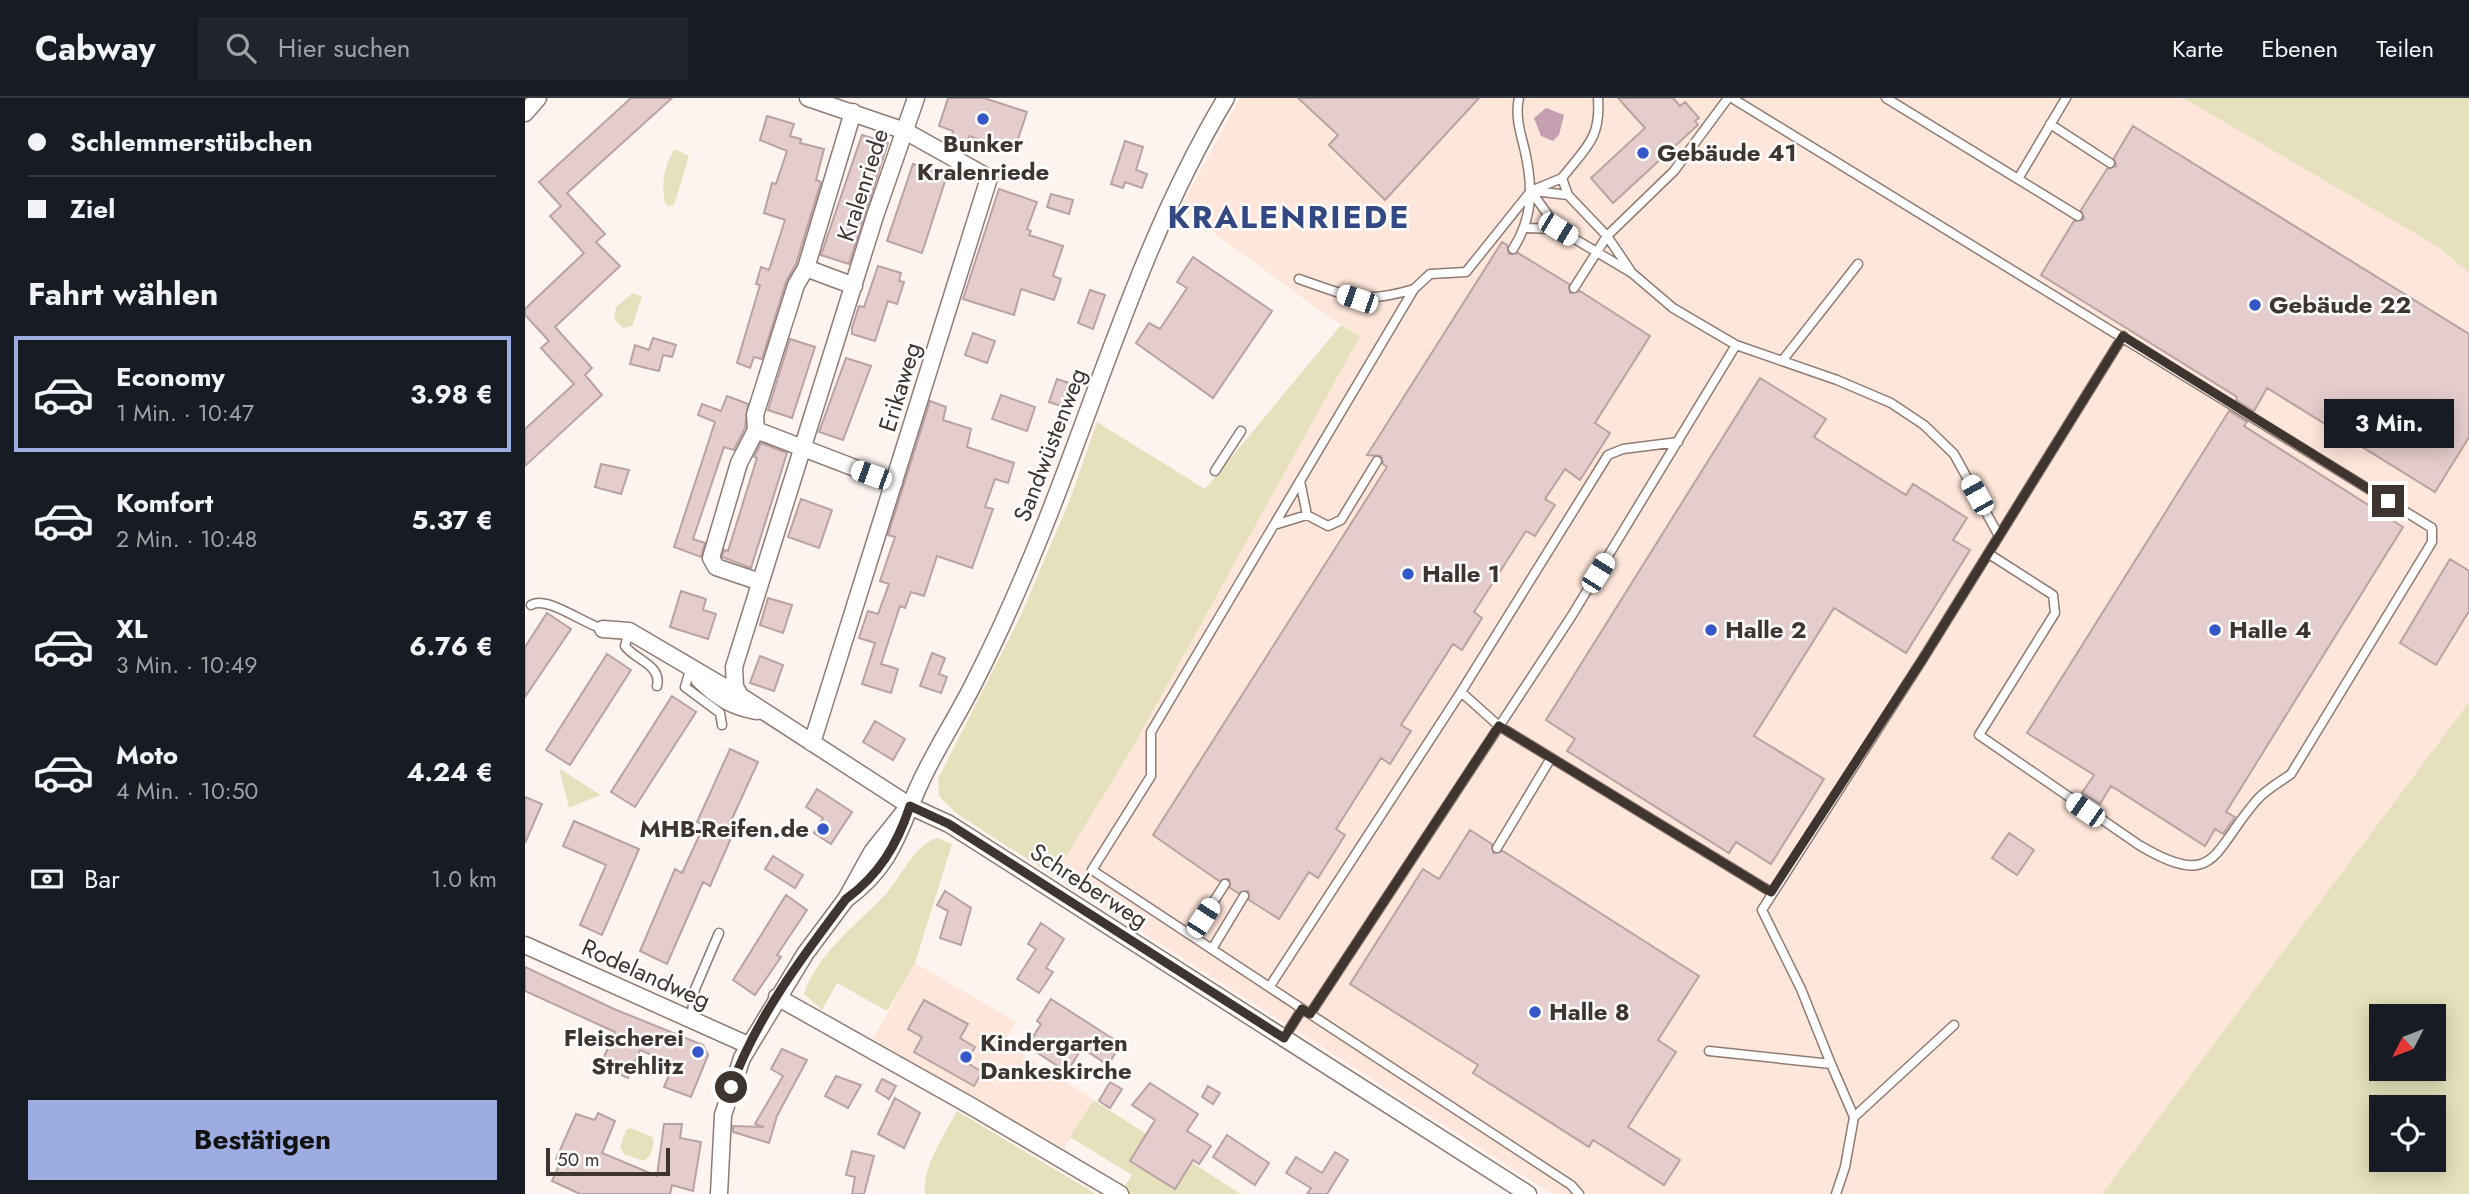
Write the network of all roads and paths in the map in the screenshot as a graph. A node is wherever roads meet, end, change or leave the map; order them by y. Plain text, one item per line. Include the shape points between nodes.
1 (538, 98) edge
2 (809, 98) edge
3 (916, 98) edge
4 (1226, 98) edge
5 (1519, 98) edge
6 (1598, 98) edge
7 (1730, 98) edge
8 (1886, 98) edge
9 (2066, 98) edge
10 (853, 112) junction
11 (525, 113) edge
12 (2050, 124) junction
13 (905, 131) junction
14 (2110, 163) dead end
15 (1529, 171) junction
16 (1562, 178) junction
17 (2018, 179) junction
18 (1545, 185) junction
19 (1531, 191) junction
20 (1568, 195) junction
21 (2078, 216) dead end
22 (1527, 228) junction
23 (1558, 229) junction
24 (1607, 236) junction
25 (1513, 249) dead end
26 (1597, 252) junction
27 (1858, 264) dead end
28 (806, 268) junction
29 (1632, 273) junction
30 (1299, 279) dead end
31 (854, 286) junction
32 (1574, 288) dead end
33 (1414, 289) junction
34 (2123, 336) junction
35 (1737, 345) junction
36 (1782, 361) junction
37 (756, 430) junction
38 (1241, 431) dead end
39 (1678, 442) junction
40 (802, 450) junction
41 (1377, 461) dead end
42 (1215, 471) dead end
43 (1300, 481) junction
44 (894, 483) junction
45 (1307, 515) junction
46 (1274, 525) junction
47 (1999, 536) junction
48 (1989, 554) junction
49 (760, 582) junction
50 (531, 605) dead end
51 (603, 629) joint
52 (629, 631) junction
53 (690, 670) junction
54 (657, 686) dead end
55 (1461, 692) junction
56 (741, 697) junction
57 (765, 712) junction
58 (722, 725) dead end
59 (1499, 726) junction
60 (812, 743) junction
61 (1551, 758) junction
62 (910, 806) junction
63 (1497, 848) dead end
64 (1225, 884) dead end
65 (1771, 892) junction
66 (1244, 896) dead end
67 (719, 933) dead end
68 (1192, 935) junction
69 (525, 945) edge
70 (1212, 949) junction
71 (1270, 986) junction
72 (777, 997) junction
73 (1306, 1012) junction
74 (691, 1019) junction
75 (1954, 1025) dead end
76 (1284, 1038) junction
77 (748, 1045) junction
78 (1709, 1051) dead end
79 (1831, 1064) junction
80 (1854, 1117) junction
81 (719, 1194) edge
82 (1120, 1194) edge
83 (1528, 1194) edge
84 (1579, 1194) edge
85 (1836, 1194) edge

1 - 11 street
2 - 10 street
3 - 13 street, Kralenriede
4 - 62 street, Sandwüstenweg via 1156,230 1040,536 975,682
5 - 15 lane via 1519,128
6 - 16 lane via 1600,122
7 - 24 lane via 1674,171
7 - 34 lane
8 - 17 lane
9 - 12 lane
10 - 13 street
10 - 28 street, Kralenriede
12 - 14 lane
12 - 17 lane
13 - 31 street, Kralenriede
13 - 44 street, Erikaweg via 989,178
15 - 18 lane
15 - 19 lane
16 - 18 lane
16 - 20 lane
17 - 21 lane
18 - 19 lane
19 - 20 lane
19 - 22 lane
19 - 23 lane
19 - 33 lane via 1466,272 1430,274
20 - 24 lane
22 - 23 lane
22 - 25 lane
23 - 26 lane
24 - 26 lane
24 - 29 lane
26 - 29 lane
26 - 32 lane
27 - 36 lane
28 - 31 street
28 - 37 street, Kralenriede via 796,285 755,415
29 - 35 lane via 1673,308
30 - 33 lane via 1357,299
31 - 40 street, Kralenriede
33 - 43 lane
34 - 47 lane
34 - 48 lane via 2432,528 2432,542 2291,774 2257,799 2209,861 2189,868 2164,860 1979,735 2055,613 2056,604 2053,595
35 - 36 lane
35 - 39 lane
36 - 47 lane via 1891,403 1924,425 1954,454
37 - 40 street
37 - 49 street, Kralenriede via 739,463 711,558 716,567
38 - 42 lane
39 - 55 lane via 1608,455
39 - 59 lane
40 - 44 street
40 - 49 street, Kralenriede
41 - 45 lane via 1341,520 1328,527
43 - 45 lane
43 - 46 lane
44 - 60 street, Erikaweg
45 - 46 lane
46 - 68 lane via 1151,732 1151,776 1092,870
47 - 48 lane
48 - 65 lane
49 - 56 street, Kralenriede via 734,667 734,687
50 - 51 lane via 550,603
51 - 52 street, Schreberweg
52 - 53 street, Schreberweg
52 - 54 lane via 625,646 653,668
53 - 56 street, Schreberweg
53 - 57 street, Schreberweg via 733,706
53 - 58 lane via 685,687 720,713
55 - 59 lane
55 - 71 lane
56 - 57 street, Schreberweg
57 - 60 street, Schreberweg
59 - 61 lane
59 - 73 lane
60 - 62 street, Schreberweg
61 - 63 lane
61 - 65 lane
62 - 72 street, Sandwüstenweg via 872,852 846,899
62 - 76 street, Schreberweg via 949,824
64 - 68 lane
65 - 79 lane via 1762,910
66 - 70 lane
67 - 74 lane via 695,989
68 - 70 lane
69 - 74 street, Rodelandweg
70 - 71 lane
71 - 73 lane
72 - 77 street, Sandwüstenweg
72 - 82 street
73 - 76 lane
73 - 84 lane
74 - 77 street, Rodelandweg
75 - 80 lane
76 - 83 street, Schreberweg
77 - 81 street, Sandwüstenweg via 723,1115
78 - 79 lane
79 - 80 lane
80 - 85 lane

